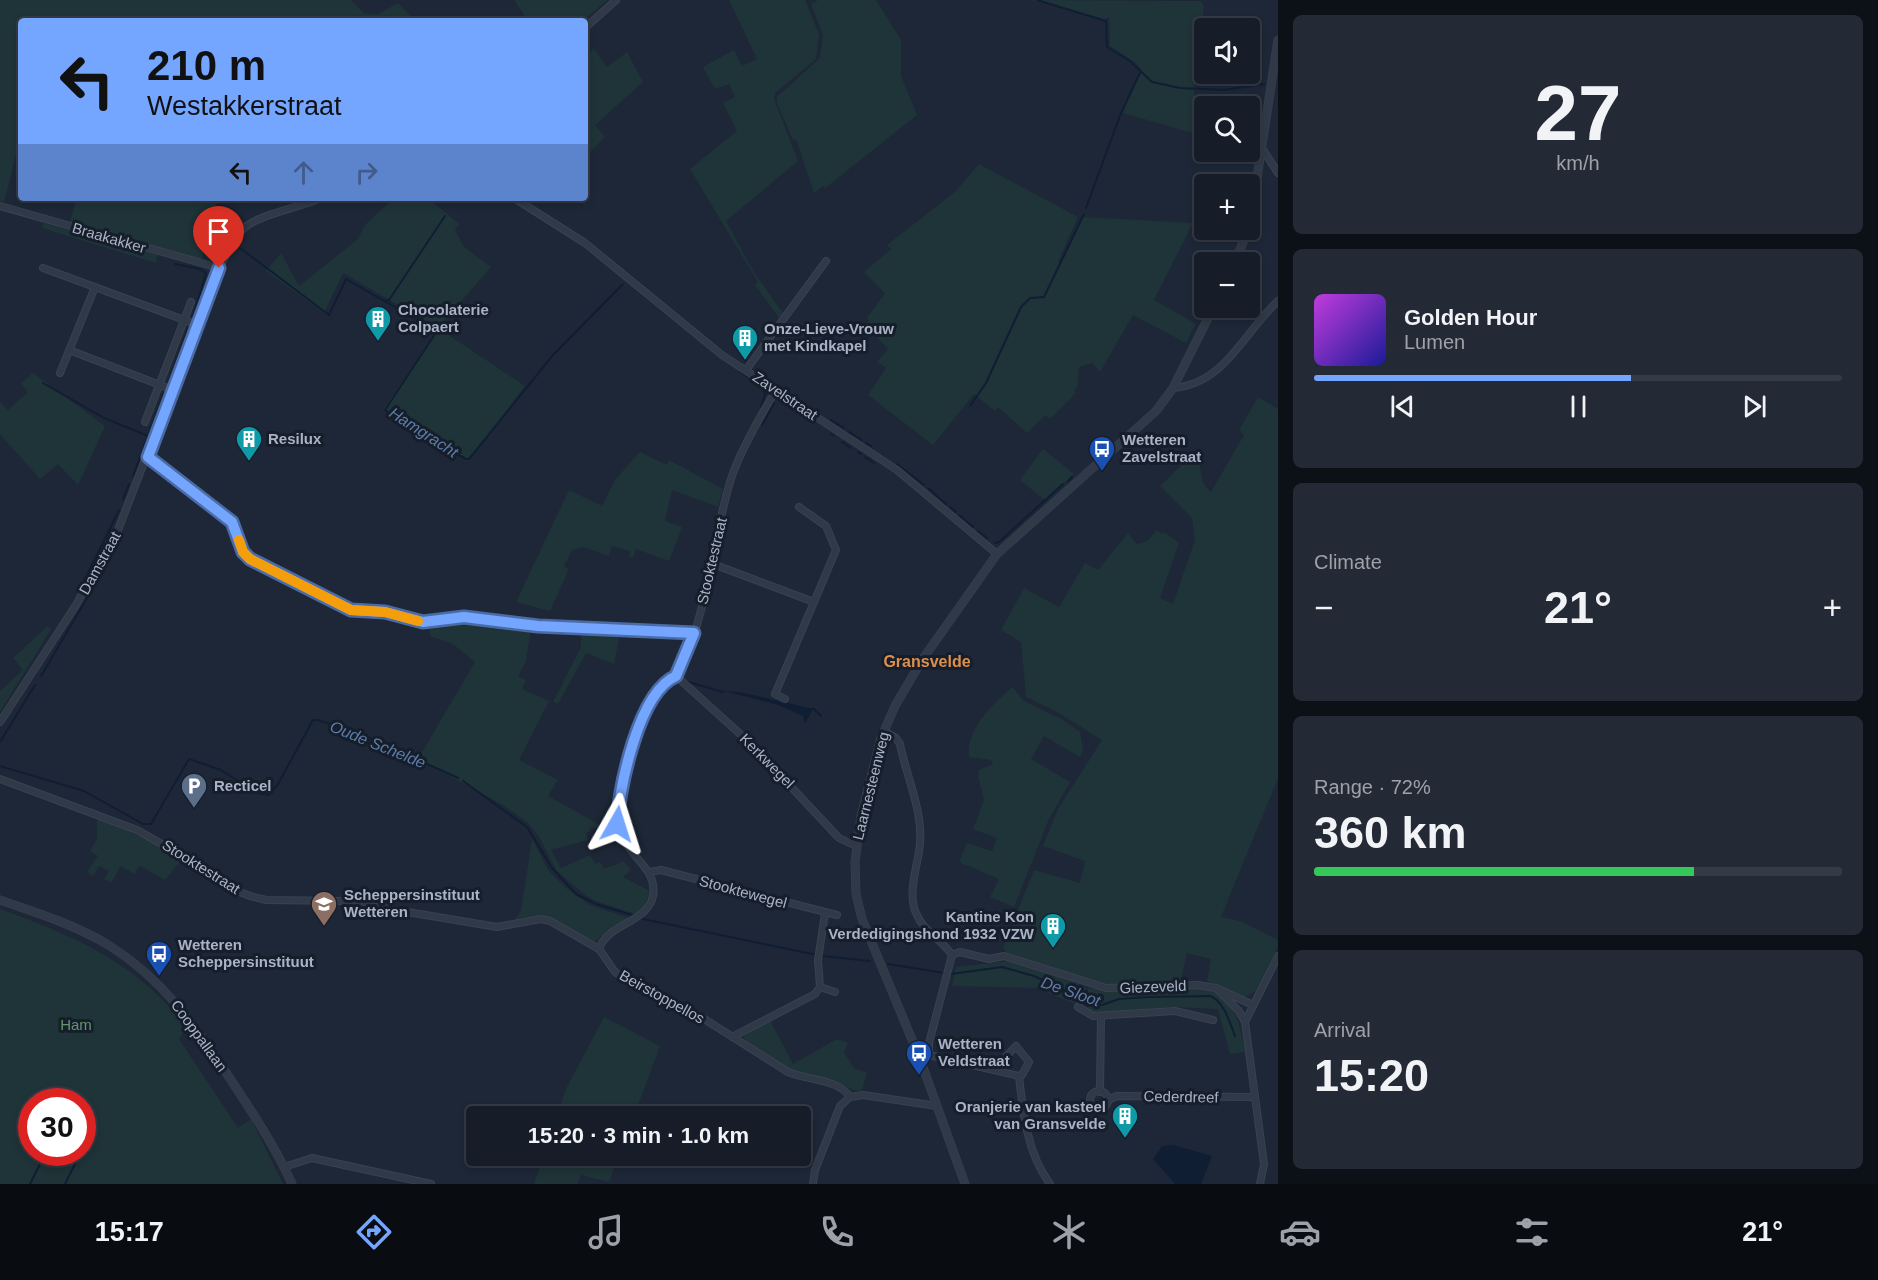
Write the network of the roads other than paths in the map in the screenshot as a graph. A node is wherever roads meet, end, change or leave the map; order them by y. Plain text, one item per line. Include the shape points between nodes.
1 (614, 1) edge
2 (588, 25) edge
3 (1278, 40) edge
4 (1262, 147) junction
5 (1278, 173) edge
6 (1258, 174) edge
7 (313, 201) edge
8 (519, 201) edge
9 (0, 206) edge
10 (826, 261) dead end
11 (43, 268) dead end
12 (219, 268) junction
13 (95, 287) junction
14 (1278, 301) edge
15 (191, 302) dead end
16 (1208, 318) edge
17 (184, 320) junction
18 (198, 325) junction
19 (69, 350) junction
20 (746, 370) junction
21 (60, 373) dead end
22 (160, 385) junction
23 (1173, 388) junction
24 (173, 390) junction
25 (776, 390) junction
26 (145, 422) dead end
27 (148, 457) junction
28 (799, 507) dead end
29 (996, 554) junction
30 (713, 564) junction
31 (814, 602) junction
32 (694, 633) junction
33 (676, 676) junction
34 (785, 699) dead end
35 (0, 722) edge
36 (884, 731) junction
37 (0, 779) edge
38 (856, 846) junction
39 (649, 872) junction
40 (0, 900) edge
41 (825, 913) junction
42 (837, 915) dead end
43 (599, 949) junction
44 (952, 955) junction
45 (1278, 956) edge
46 (820, 987) junction
47 (1216, 988) junction
48 (835, 992) dead end
49 (1254, 1005) junction
50 (1078, 1008) dead end
51 (1101, 1017) junction
52 (1213, 1020) dead end
53 (1245, 1022) junction
54 (732, 1037) junction
55 (929, 1055) junction
56 (920, 1059) junction
57 (994, 1069) junction
58 (1019, 1076) junction
59 (1100, 1092) junction
60 (850, 1097) junction
61 (1255, 1097) junction
62 (1108, 1100) junction
63 (937, 1106) junction
64 (284, 1167) junction
65 (292, 1184) edge
66 (431, 1184) edge
67 (813, 1184) edge
68 (965, 1184) edge
69 (1050, 1184) edge
70 (1260, 1184) edge

1 - 2 street
3 - 4 street
4 - 5 street
4 - 6 street
7 - 12 street, Damstraat via 242,229
8 - 20 street, Zavelstraat via 585,243 700,339
9 - 12 street, Braakakker
10 - 20 street
11 - 13 street
12 - 18 street, Damstraat
13 - 17 street
13 - 19 street
14 - 23 street via 1223,367 1188,387
15 - 17 street
16 - 23 street, Laarnesteenweg
17 - 18 street
17 - 22 street
18 - 24 street, Damstraat
19 - 21 street
19 - 22 street
20 - 25 street, Zavelstraat
22 - 24 street
22 - 26 street
23 - 29 street, Laarnesteenweg via 1147,420
24 - 27 street, Damstraat
25 - 29 street, Zavelstraat via 897,470
25 - 30 street, Stooktestraat via 731,479
27 - 32 street via 232,522 243,552 250,559 351,610 385,612 423,622 464,617 538,626
27 - 35 street, Damstraat via 98,569
28 - 31 street via 826,526 836,550
29 - 36 street, Laarnesteenweg via 922,660
30 - 31 street
30 - 32 street, Stooktestraat
31 - 34 street via 775,694
32 - 33 street, Stooktestraat
33 - 38 street, Kerkwegel via 749,742 839,838
33 - 39 street, Stooktestraat via 650,702 621,788 618,832
36 - 38 street, Laarnesteenweg
36 - 44 street via 900,744 921,826 913,890 915,911 923,927 945,944
37 - 43 street, Stooktestraat via 137,830 250,896 342,902 497,927 542,919
38 - 56 street, Laarnesteenweg via 856,894 862,919
39 - 41 street, Stooktewegel via 661,870
39 - 43 street via 653,883 649,905 605,939
40 - 64 street, Cooppallaan via 108,945 156,981 192,1022
41 - 42 street, Stooktewegel
41 - 46 street via 818,960
43 - 54 street, Beirstoppellos via 622,977 665,996
44 - 47 street, Giezeveld via 960,952 989,959 1004,956 1106,988
44 - 55 street
45 - 49 street
46 - 48 street
46 - 54 street via 815,994
47 - 49 street, Giezeveld
47 - 53 street
49 - 53 street
50 - 51 street
51 - 52 street via 1175,1011
51 - 59 street, Cederdreef
53 - 61 street
54 - 60 street, Beirstoppellos via 788,1072 841,1087
55 - 56 street
55 - 57 street
56 - 63 street, Laarnesteenweg
57 - 58 street
57 - 58 street via 1016,1046 1029,1062
58 - 69 street via 1029,1138
59 - 62 street
59 - 62 street, Cederdreef via 1091,1098 1094,1107 1104,1108
60 - 63 street via 862,1095
60 - 67 street via 840,1106
61 - 62 street, Cederdreef via 1116,1096
61 - 70 street via 1264,1164
63 - 68 street, Laarnesteenweg
64 - 65 street, Cooppallaan
64 - 66 street via 312,1158

